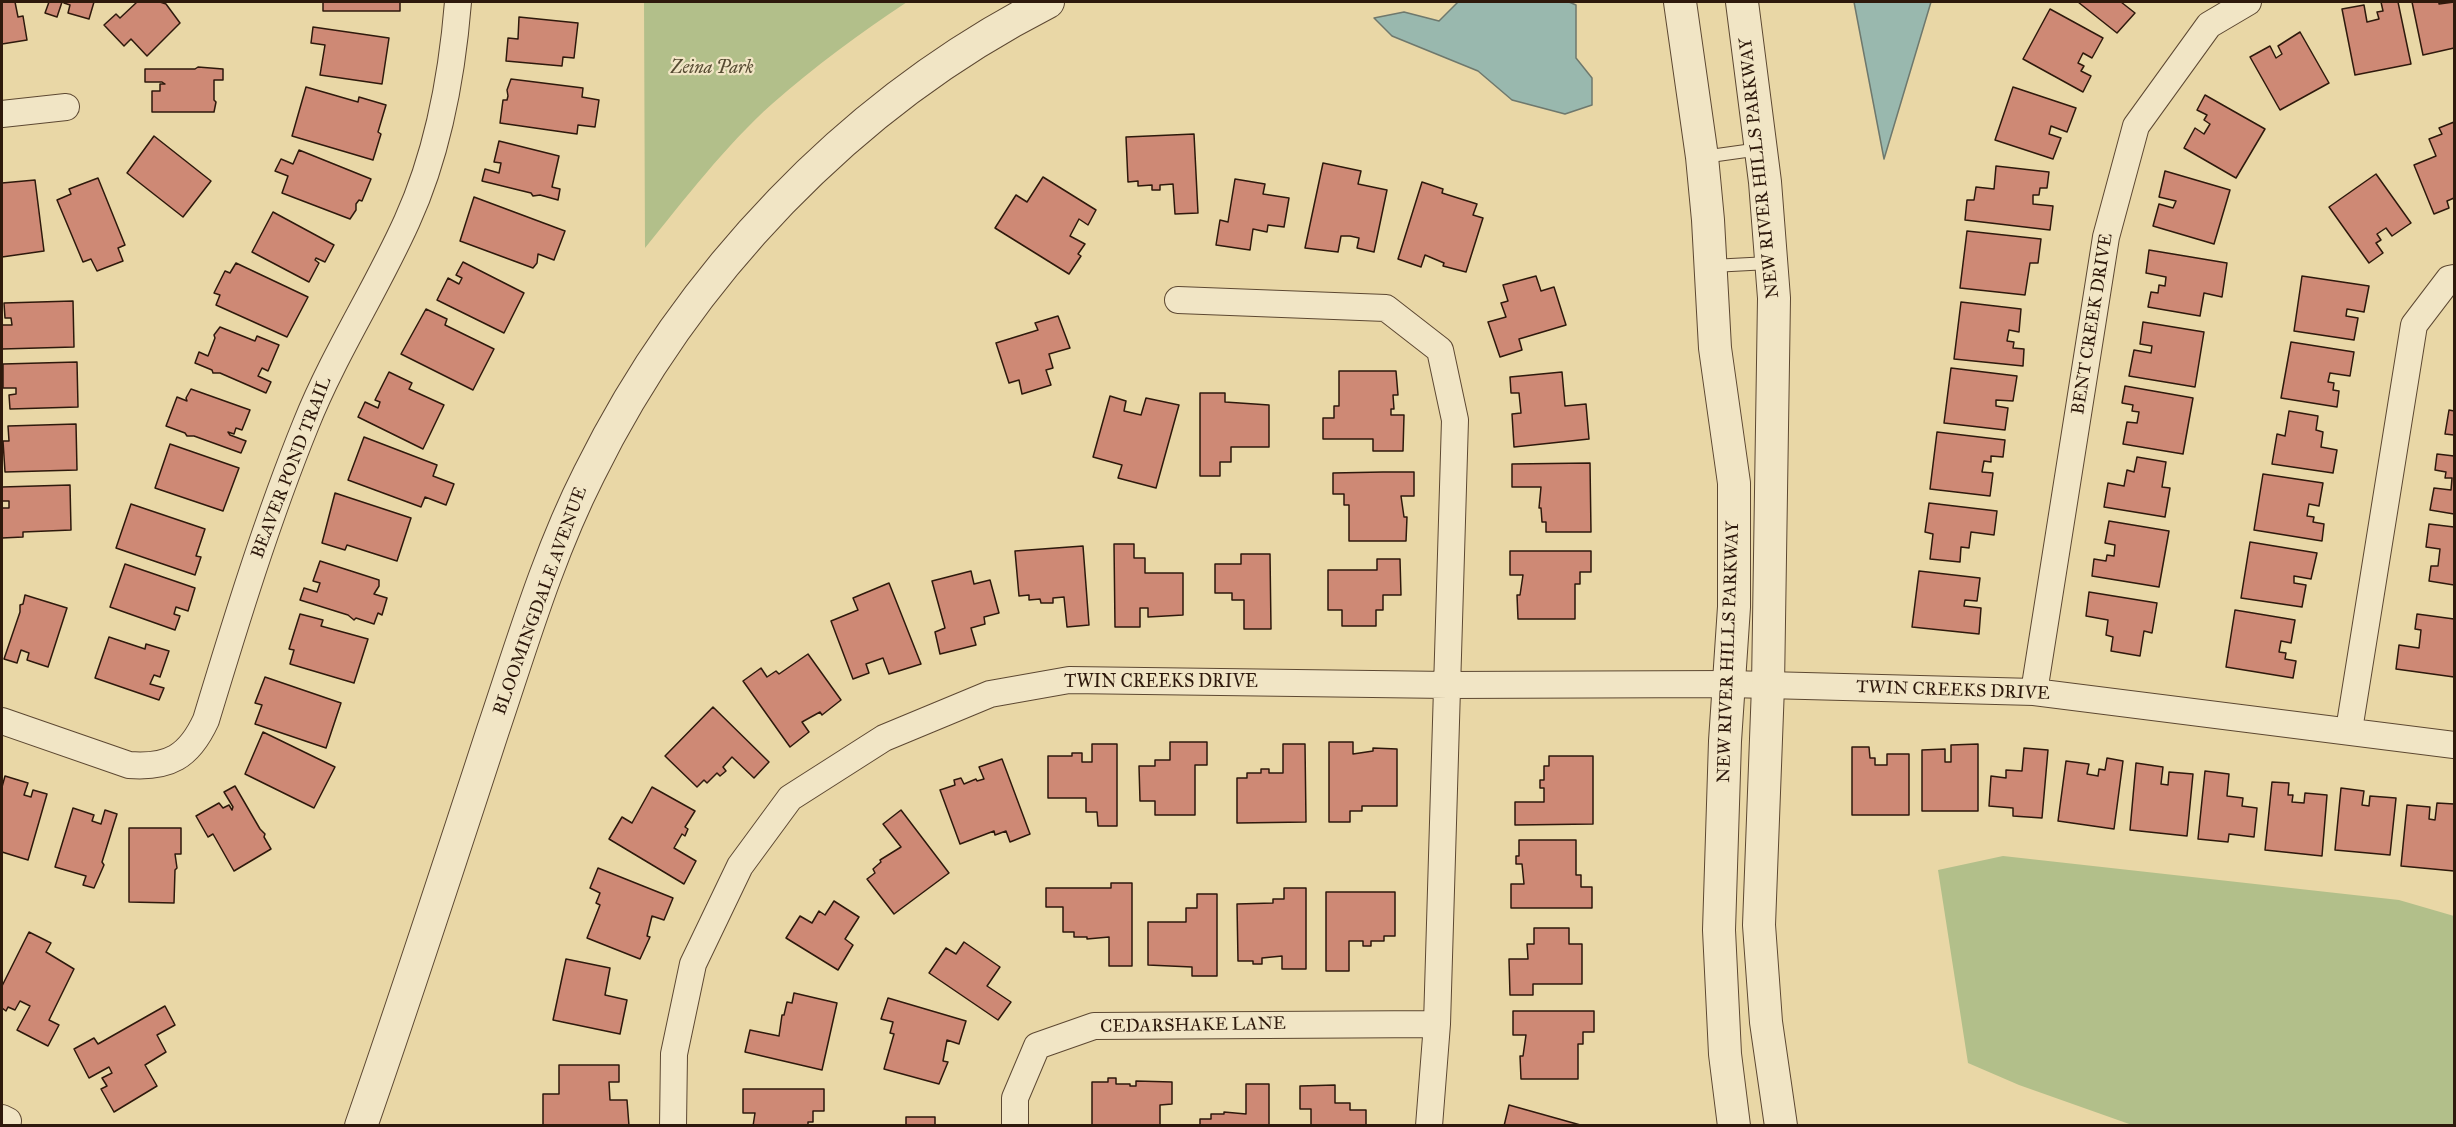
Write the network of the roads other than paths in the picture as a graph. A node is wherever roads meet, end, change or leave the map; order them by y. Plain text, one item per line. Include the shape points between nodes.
1 (458, 2) edge
2 (1048, 2) edge
3 (1680, 2) edge
4 (1742, 2) edge
5 (2248, 2) edge
6 (66, 107) dead end
7 (2, 114) edge
8 (1762, 149) junction
9 (1702, 157) junction
10 (1772, 263) junction
11 (1711, 266) junction
12 (2454, 278) edge
13 (1178, 300) dead end
14 (1729, 684) junction
15 (1448, 685) junction
16 (1768, 686) junction
17 (2034, 692) junction
18 (2, 721) edge
19 (2349, 730) junction
20 (2454, 745) edge
21 (1437, 1024) junction
22 (361, 1125) edge
23 (673, 1125) edge
24 (1015, 1125) edge
25 (1428, 1125) edge
26 (1734, 1125) edge
27 (1781, 1125) edge

1 - 18 street, BEAVER POND TRAIL via 448,81 421,185 403,230 345,339 306,424 197,740 184,754 167,763 129,765
2 - 22 street, BLOOMINGDALE AVENUE via 999,29 891,102 825,159 762,222 712,280 638,386 588,475 553,558
3 - 9 street, NEW RIVER HILLS PARKWAY
4 - 8 street, NEW RIVER HILLS PARKWAY
5 - 17 street, BENT CREEK DRIVE via 2210,25 2136,126 2106,237
6 - 7 street
8 - 9 lane
8 - 10 street, NEW RIVER HILLS PARKWAY
9 - 11 street, NEW RIVER HILLS PARKWAY
10 - 11 lane
10 - 16 street, NEW RIVER HILLS PARKWAY
11 - 14 street, NEW RIVER HILLS PARKWAY via 1716,357 1734,483 1734,608
12 - 19 street via 2449,279 2414,325
13 - 15 street via 1386,308 1440,350 1455,420
14 - 15 street, TWIN CREEKS DRIVE
14 - 16 street, TWIN CREEKS DRIVE
14 - 26 street, NEW RIVER HILLS PARKWAY via 1719,930 1725,1054
15 - 21 street
15 - 23 street, TWIN CREEKS DRIVE via 1069,680 990,694 884,738 790,798 740,866 693,964 674,1054
16 - 17 street, TWIN CREEKS DRIVE
16 - 27 street, NEW RIVER HILLS PARKWAY via 1760,974
17 - 19 street, TWIN CREEKS DRIVE
19 - 20 street, TWIN CREEKS DRIVE
21 - 24 street, CEDARSHAKE LANE via 1094,1026 1037,1046 1015,1098
21 - 25 street

